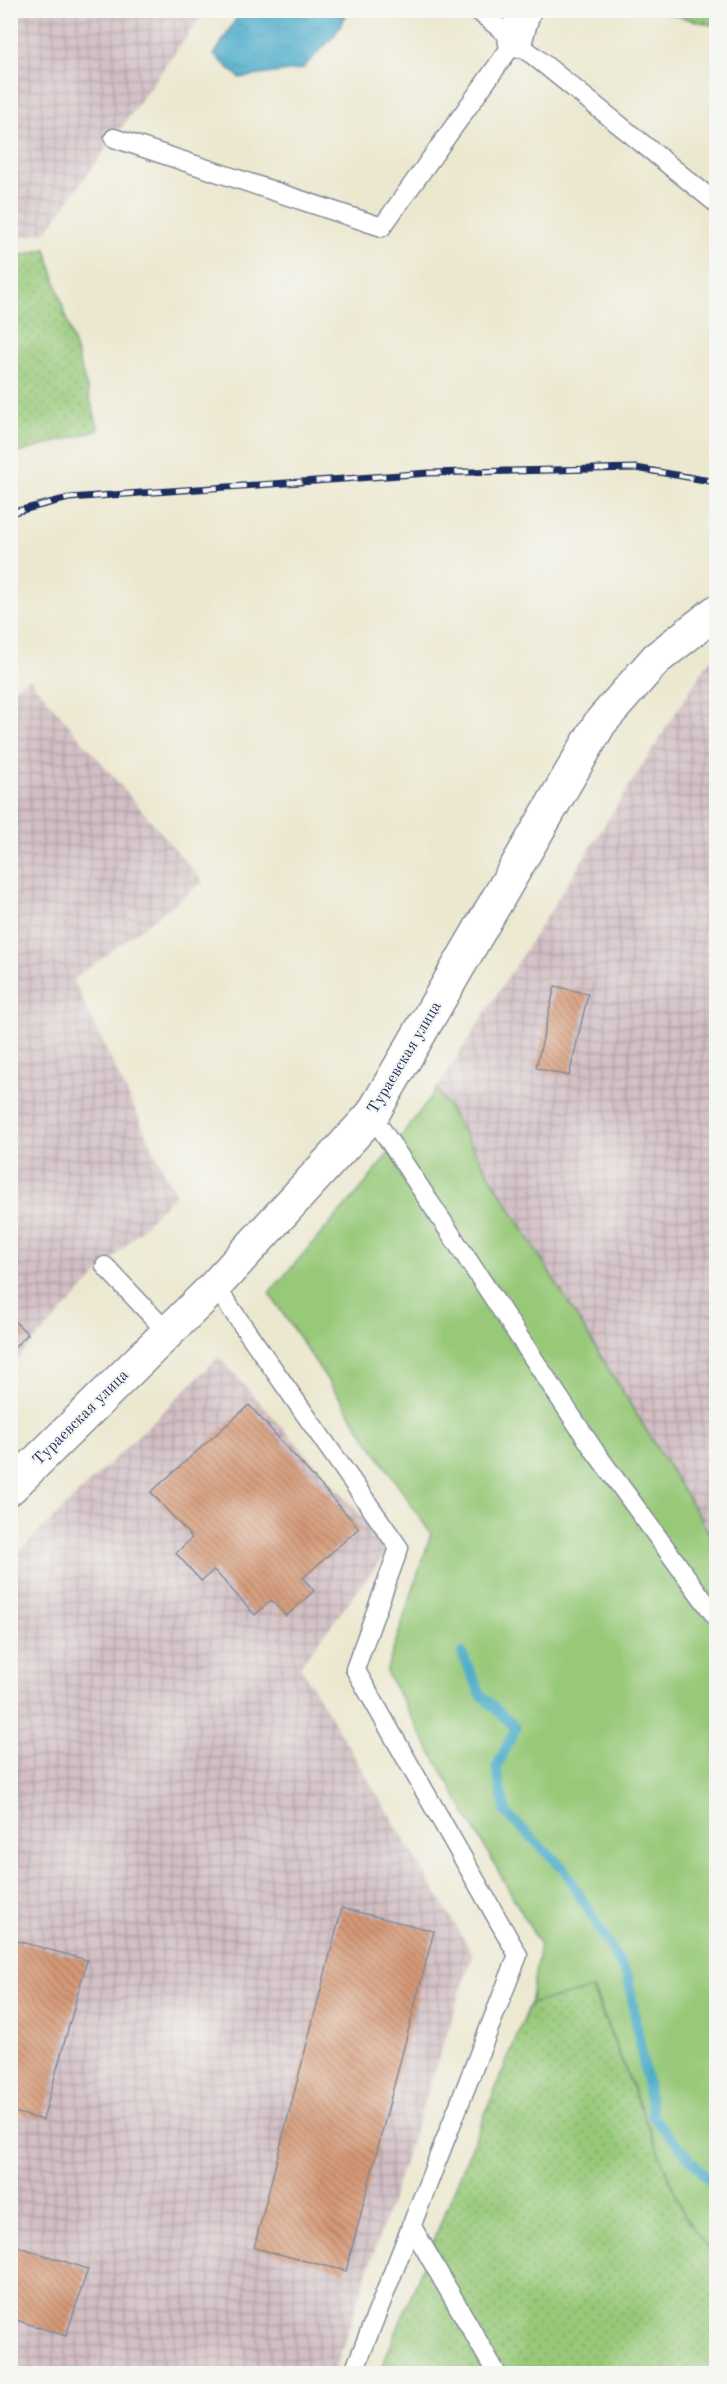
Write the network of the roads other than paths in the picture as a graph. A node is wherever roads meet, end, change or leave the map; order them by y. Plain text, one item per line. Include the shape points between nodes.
1 (477, 10) edge
2 (519, 26) edge
3 (114, 138) dead end
4 (717, 203) edge
5 (717, 612) edge
6 (372, 1115) junction
7 (105, 1266) dead end
8 (215, 1286) junction
9 (167, 1332) junction
10 (10, 1488) edge
11 (717, 1617) edge
12 (411, 2225) junction
13 (353, 2373) edge
14 (497, 2373) edge

1 - 2 lane
2 - 3 lane via 382,227
2 - 4 lane
5 - 6 main road, Тураевская улица via 656,659 600,723
6 - 8 main road, Тураевская улица
6 - 11 lane via 594,1450
7 - 9 lane
8 - 9 main road, Тураевская улица
8 - 12 lane via 399,1548 355,1669 518,1955
9 - 10 main road, Тураевская улица
12 - 13 lane
12 - 14 lane

